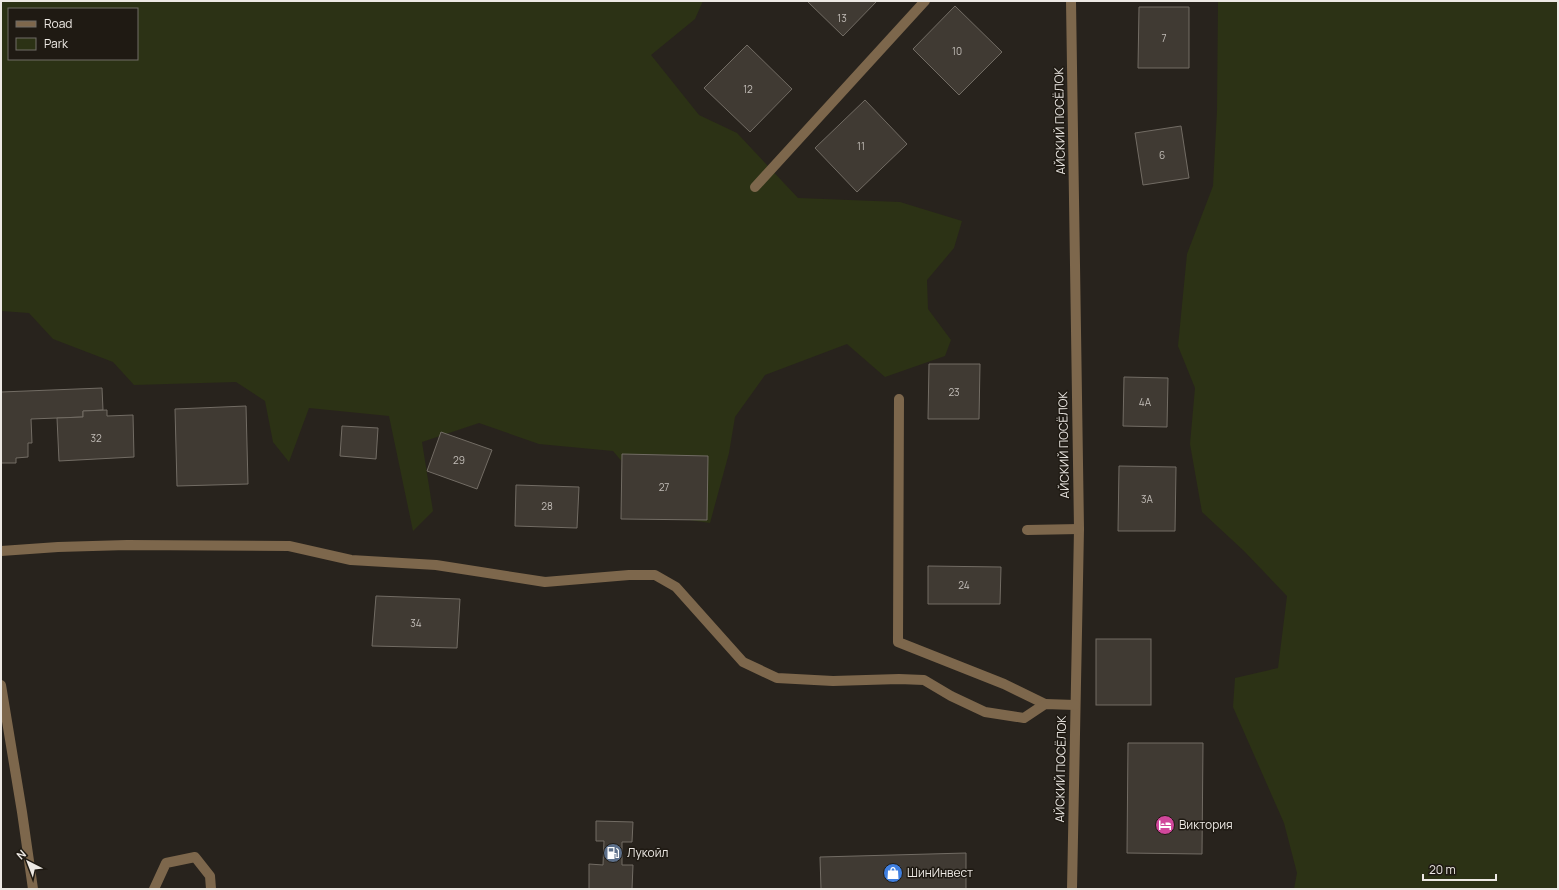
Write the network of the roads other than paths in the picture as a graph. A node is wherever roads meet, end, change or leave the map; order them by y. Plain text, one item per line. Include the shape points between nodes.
1 (925, 1) edge
2 (1071, 1) edge
3 (755, 187) dead end
4 (898, 399) dead end
5 (1078, 529) junction
6 (1027, 530) dead end
7 (1, 551) edge
8 (1, 684) edge
9 (1044, 704) junction
10 (1074, 705) junction
11 (33, 889) edge
12 (154, 889) edge
13 (211, 889) edge
14 (1072, 889) edge

1 - 3 street
2 - 5 street, АЙСКИЙ ПОСЁЛОК
4 - 9 street via 898,642 1004,684
5 - 6 street
5 - 10 street, АЙСКИЙ ПОСЁЛОК
7 - 9 street via 119,545 289,546 351,560 436,565 545,582 655,575 676,587 743,662 777,678 833,682 924,680 985,712 1024,718
8 - 11 street
9 - 10 street
10 - 14 street, АЙСКИЙ ПОСЁЛОК
12 - 13 street via 166,863 195,857 210,876

